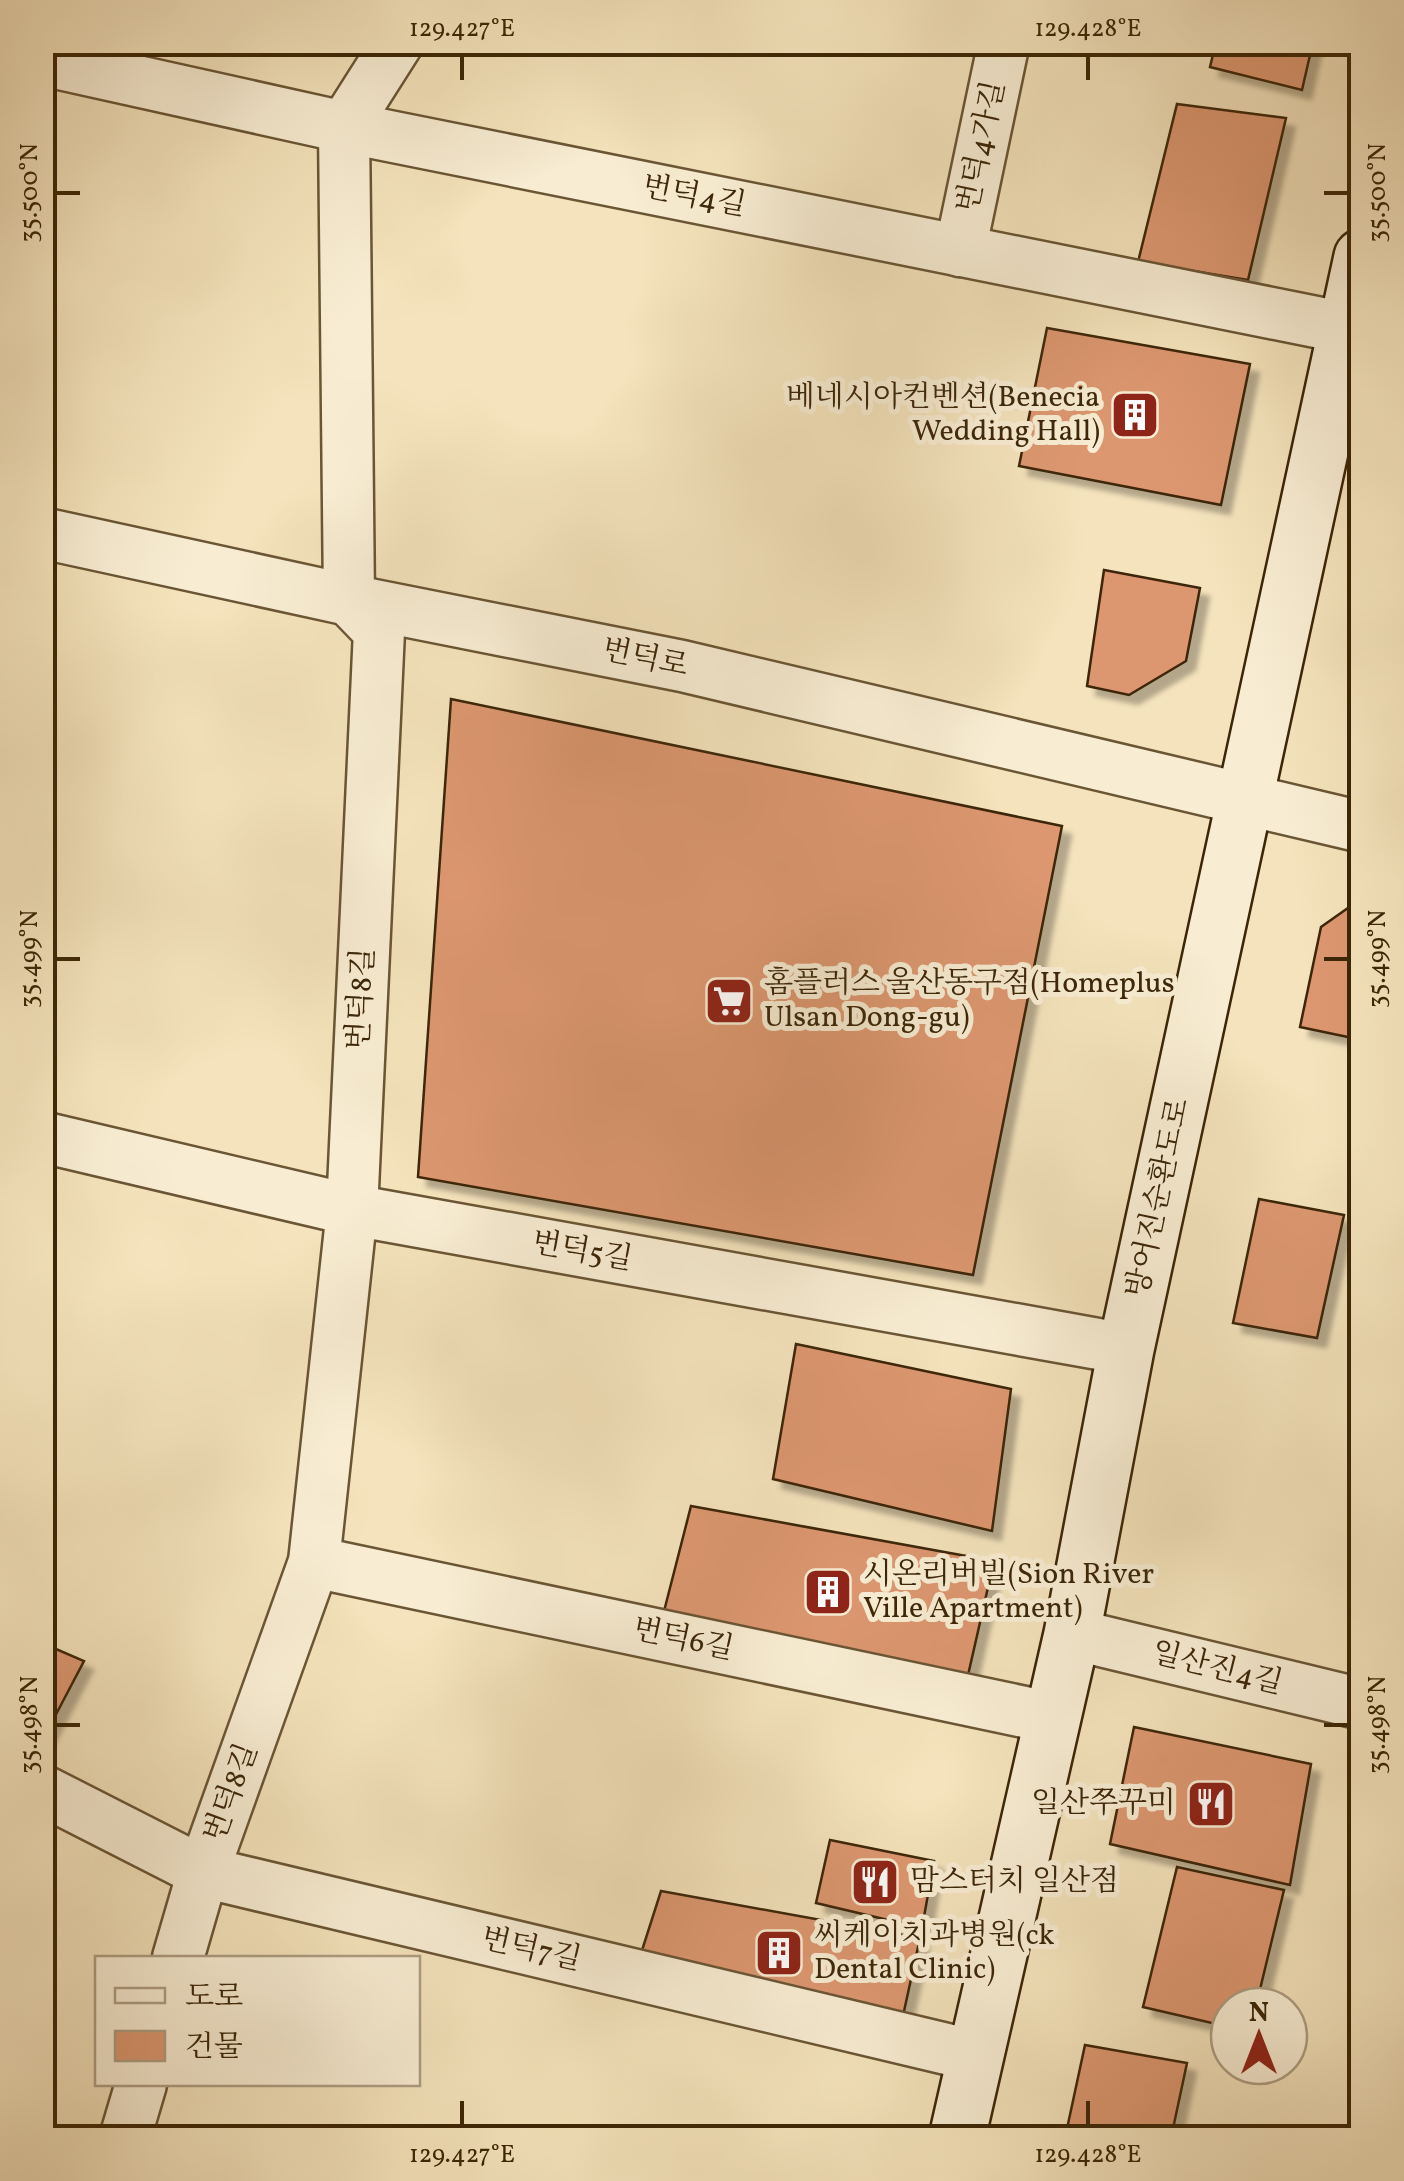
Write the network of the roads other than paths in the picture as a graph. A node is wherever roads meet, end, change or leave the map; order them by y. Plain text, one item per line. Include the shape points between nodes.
1 (398, 42) edge
2 (1004, 42) edge
3 (42, 60) edge
4 (142, 62) edge
5 (344, 126) junction
6 (960, 251) junction
7 (1362, 257) edge
8 (1346, 328) junction
9 (42, 534) edge
10 (350, 600) junction
11 (1245, 800) junction
12 (1362, 827) edge
13 (42, 1137) edge
14 (352, 1210) junction
15 (1126, 1349) junction
16 (314, 1562) junction
17 (1072, 1634) junction
18 (1362, 1704) edge
19 (1052, 1718) junction
20 (42, 1790) edge
21 (203, 1872) junction
22 (179, 1956) edge
23 (976, 2056) junction
24 (140, 2086) edge
25 (125, 2138) edge
26 (958, 2138) edge

1 - 5 street
2 - 6 street, 번덕4가길
3 - 4 street, 번덕4길
4 - 5 street, 번덕4길
5 - 6 street, 번덕4길
5 - 10 street
6 - 8 street, 번덕4길
7 - 8 main road, 방어진순환도로
8 - 11 main road, 방어진순환도로
9 - 10 street, 번덕로
10 - 11 street, 번덕로 via 682,666
10 - 14 street, 번덕8길 via 380,631
11 - 12 street, 번덕로
11 - 15 main road, 방어진순환도로
13 - 14 street, 번덕5길
14 - 15 street, 번덕5길
14 - 16 street, 번덕8길
15 - 17 main road, 방어진순환도로
16 - 19 street, 번덕6길
16 - 21 street, 번덕8길
17 - 18 street, 일산진4길
17 - 19 main road, 방어진순환도로
19 - 23 main road, 방어진순환도로
20 - 21 street, 번덕7길
21 - 22 street, 번덕8길
21 - 23 street, 번덕7길
23 - 26 main road, 방어진순환도로
24 - 25 street

